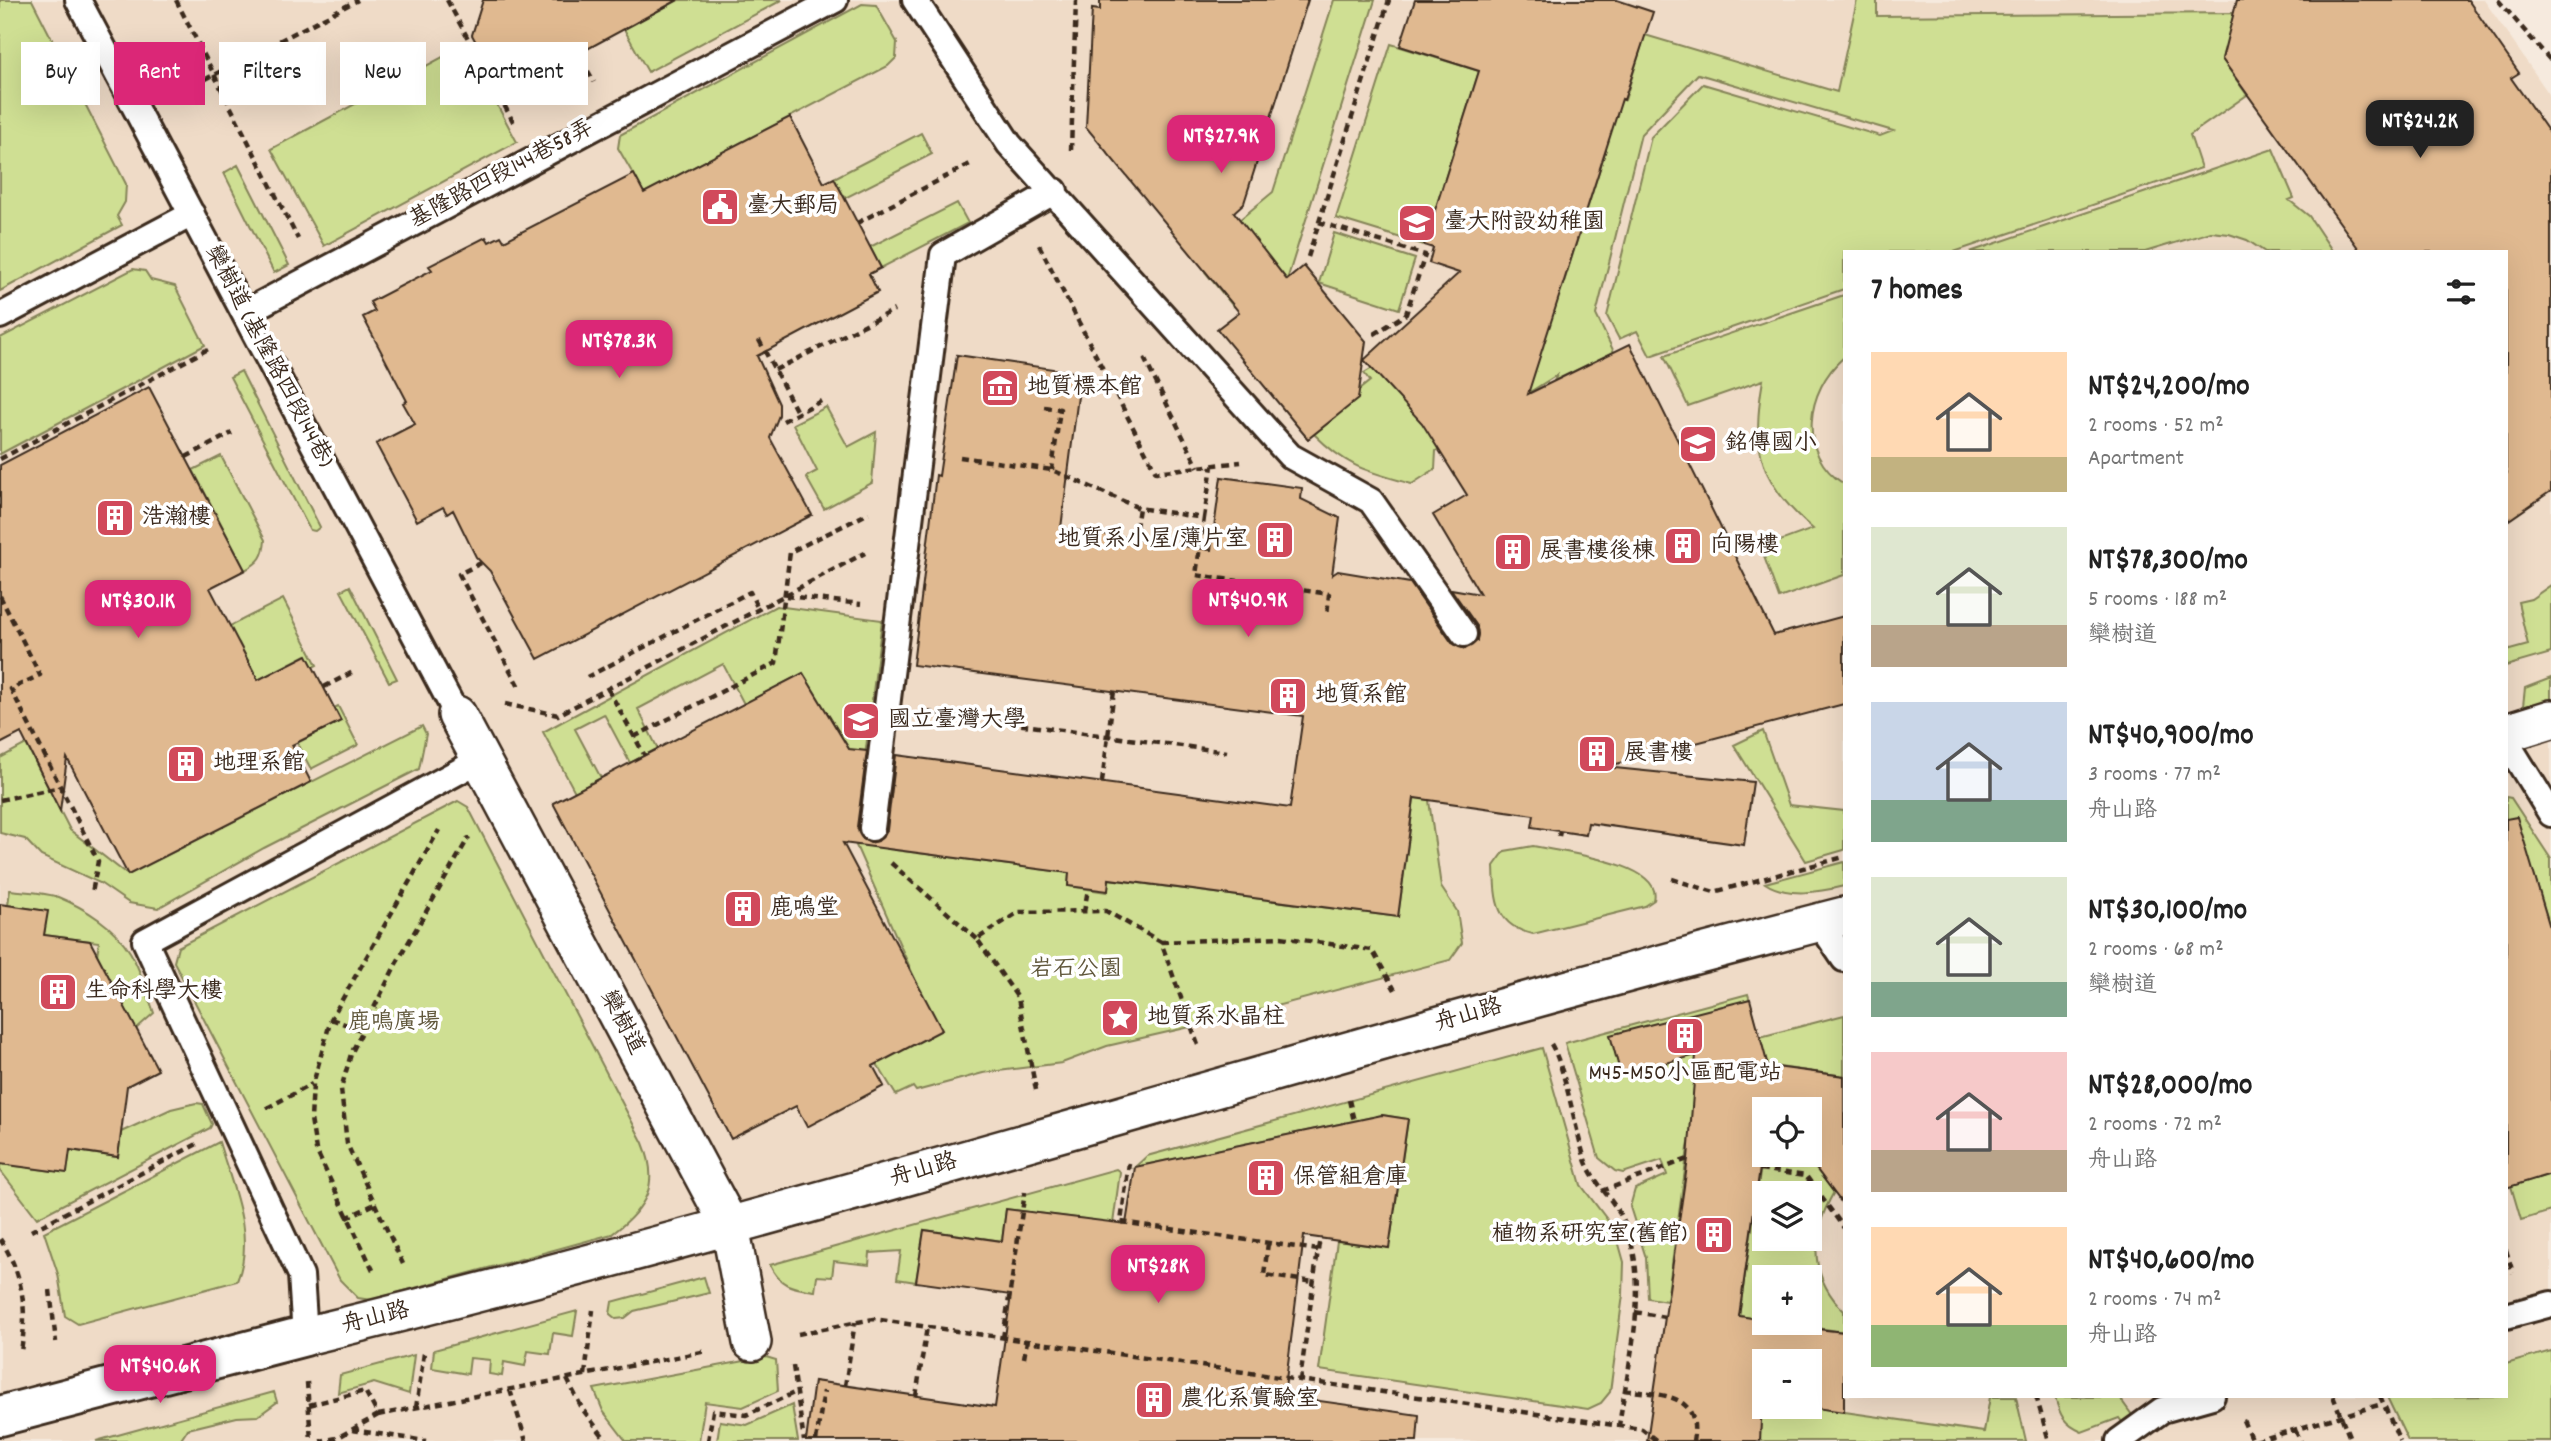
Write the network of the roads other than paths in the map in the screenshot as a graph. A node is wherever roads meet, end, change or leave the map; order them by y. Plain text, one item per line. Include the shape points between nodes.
1 (78, 0) edge
2 (835, 0) edge
3 (915, 0) edge
4 (1055, 191) junction
5 (192, 214) junction
6 (244, 313) junction
7 (0, 316) edge
8 (1464, 634) dead end
9 (457, 715) joint
10 (2551, 719) edge
11 (2508, 732) edge
12 (2508, 744) edge
13 (488, 776) junction
14 (2551, 814) edge
15 (872, 828) road end
16 (1832, 919) edge
17 (1843, 956) edge
18 (730, 1226) junction
19 (2551, 1304) edge
20 (2508, 1315) edge
21 (305, 1336) junction
22 (752, 1342) road end
23 (2198, 1398) edge
24 (2157, 1404) edge
25 (0, 1416) edge
26 (2119, 1441) edge

1 - 5 lane, 欒樹道 (基隆路四段144巷)
2 - 6 lane, 基隆路四段144巷58弄
3 - 4 lane via 1009,144
4 - 8 lane via 1290,456 1371,501
4 - 15 lane via 943,255
5 - 6 lane, 欒樹道 (基隆路四段144巷)
5 - 7 lane
6 - 9 lane, 欒樹道 (基隆路四段144巷)
9 - 13 street, 欒樹道
10 - 11 street
12 - 14 lane
13 - 18 street, 欒樹道
13 - 21 lane via 145,941 301,1275
16 - 17 lane
16 - 18 street, 舟山路 via 1420,1030
18 - 21 street, 舟山路
18 - 22 street, 欒樹道
19 - 20 lane
21 - 25 street, 舟山路
23 - 24 lane
24 - 26 lane

